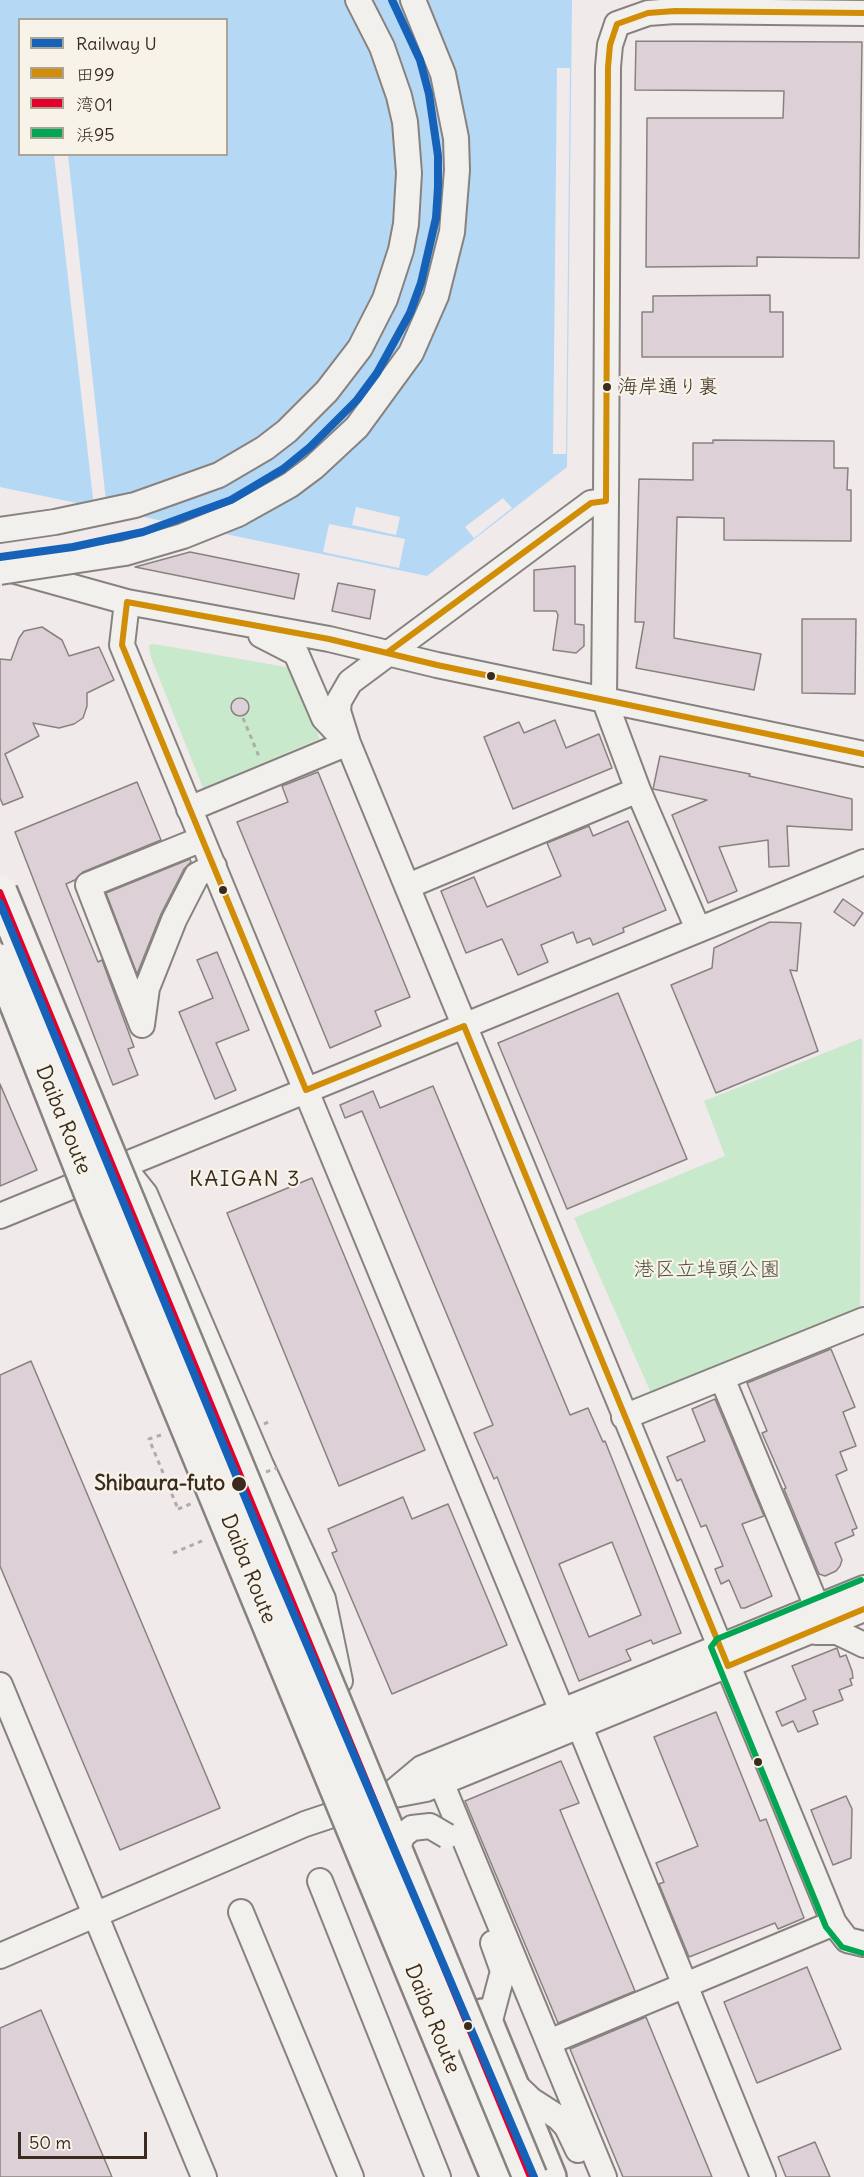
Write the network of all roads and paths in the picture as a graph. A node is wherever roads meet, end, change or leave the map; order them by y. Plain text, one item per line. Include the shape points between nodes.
1 (358, 0) edge
2 (413, 0) edge
3 (675, 6) edge
4 (779, 6) edge
5 (864, 13) edge
6 (606, 501) junction
7 (0, 530) edge
8 (0, 567) edge
9 (0, 572) edge
10 (127, 602) junction
11 (226, 620) junction
12 (388, 652) junction
13 (604, 699) junction
14 (243, 718) dead end
15 (348, 743) junction
16 (864, 754) edge
17 (264, 766) dead end
18 (638, 790) junction
19 (189, 808) junction
20 (202, 839) junction
21 (864, 862) edge
22 (214, 866) junction
23 (0, 871) edge
24 (0, 875) edge
25 (408, 886) junction
26 (0, 892) edge
27 (698, 929) junction
28 (0, 961) edge
29 (0, 973) edge
30 (0, 998) edge
31 (464, 1026) junction
32 (306, 1090) junction
33 (121, 1165) junction
34 (77, 1184) junction
35 (0, 1216) edge
36 (864, 1320) edge
37 (722, 1378) junction
38 (624, 1417) junction
39 (161, 1435) dead end
40 (178, 1509) dead end
41 (204, 1540) dead end
42 (173, 1553) dead end
43 (864, 1587) edge
44 (817, 1607) junction
45 (864, 1609) edge
46 (801, 1636) junction
47 (864, 1645) edge
48 (724, 1657) junction
49 (340, 1681) junction
50 (0, 1685) edge
51 (571, 1719) junction
52 (441, 1782) junction
53 (373, 1806) junction
54 (320, 1881) dead end
55 (241, 1912) dead end
56 (95, 1916) junction
57 (834, 1923) junction
58 (864, 1944) edge
59 (0, 1956) edge
60 (685, 1984) junction
61 (488, 2028) junction
62 (549, 2042) junction
63 (510, 2080) junction
64 (204, 2177) edge
65 (351, 2177) edge
66 (438, 2177) edge
67 (479, 2177) edge
68 (498, 2177) edge
69 (517, 2177) edge
70 (523, 2177) edge
71 (530, 2177) edge
72 (549, 2177) edge
73 (590, 2177) edge
74 (604, 2177) edge
75 (763, 2177) edge

1 - 7 street via 382,47 399,96 409,173 401,250 385,299 360,348 327,392 287,431 219,475 135,506
2 - 9 street, bridge via 443,74 458,170 452,232 436,296 411,353 394,379 337,447 290,485 238,514 125,553
3 - 4 street
3 - 6 street via 617,24 610,45
4 - 5 street
6 - 12 street via 591,503
6 - 13 street
8 - 10 street
10 - 11 street
10 - 19 street via 122,645
11 - 12 street
11 - 15 street via 296,653 324,718
12 - 13 street
12 - 15 street via 350,682 339,701 338,711
13 - 16 street
13 - 18 street
14 - 17 path
15 - 19 street
15 - 25 street
18 - 25 street
18 - 27 street
19 - 20 street
20 - 22 street
20 - 22 street via 88,885 142,1025 147,988 174,920 197,875
21 - 27 street
22 - 32 street
23 - 33 street
24 - 49 street via 217,1403 291,1578
25 - 31 street
26 - 53 highway, Daiba Route, bridge
27 - 31 street
28 - 68 highway, Daiba Route, bridge via 98,1210
29 - 53 street, bridge via 186,1415
30 - 34 street
31 - 32 street
31 - 38 street
32 - 33 street
32 - 51 street
33 - 34 street
33 - 49 street via 144,1194 319,1589 332,1630
34 - 35 street
34 - 53 street via 310,1757
36 - 37 street
37 - 38 street
37 - 44 street
38 - 48 street
39 - 40 path via 150,1439
41 - 42 path
43 - 44 street
44 - 48 street
45 - 46 street
46 - 47 street via 837,1632
46 - 48 street
48 - 51 street
48 - 57 street
49 - 53 street
50 - 56 street
51 - 52 street
51 - 53 street via 422,1768
51 - 60 street
52 - 53 street
52 - 62 street
53 - 56 street via 305,1824
53 - 61 highway, bridge via 436,1906
53 - 67 street via 438,2049
53 - 69 street via 493,2076
53 - 71 highway, Daiba Route, bridge
54 - 66 street
55 - 65 street
56 - 59 street
56 - 64 street
57 - 58 street via 847,1940
57 - 60 street
60 - 62 street
60 - 75 street
61 - 63 highway
61 - 70 street, bridge via 502,1979 500,1961 447,1836 438,1829 420,1826 402,1836 394,1861
62 - 74 street
63 - 72 highway
63 - 73 street via 567,2127

